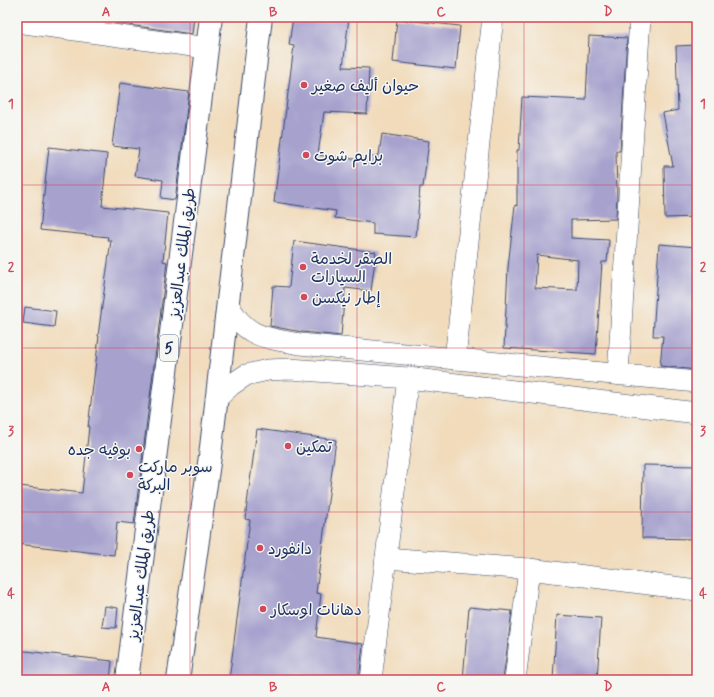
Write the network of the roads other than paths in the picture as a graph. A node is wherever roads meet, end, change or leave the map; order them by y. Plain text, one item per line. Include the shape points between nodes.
1 (211, 17) edge
2 (261, 17) edge
3 (493, 17) edge
4 (640, 17) edge
5 (18, 27) edge
6 (207, 48) junction
7 (228, 304) junction
8 (283, 341) junction
9 (455, 359) junction
10 (279, 369) junction
11 (618, 374) junction
12 (408, 378) junction
13 (697, 382) edge
14 (216, 399) junction
15 (697, 413) edge
16 (386, 558) junction
17 (529, 569) junction
18 (697, 590) edge
19 (127, 680) edge
20 (178, 680) edge
21 (371, 680) edge
22 (515, 680) edge

1 - 6 highway, طريق الملك عبدالعزيز / 5
2 - 7 highway
3 - 9 street
4 - 11 street
5 - 6 street
6 - 19 highway, طريق الملك عبدالعزيز / 5
7 - 8 street via 234,316 250,332
7 - 14 highway
8 - 9 street
8 - 10 street
9 - 11 street
10 - 12 street
10 - 14 street via 246,375 230,385
11 - 13 street
12 - 15 street
12 - 16 street
14 - 20 highway
16 - 17 street
16 - 21 street
17 - 18 street
17 - 22 street

